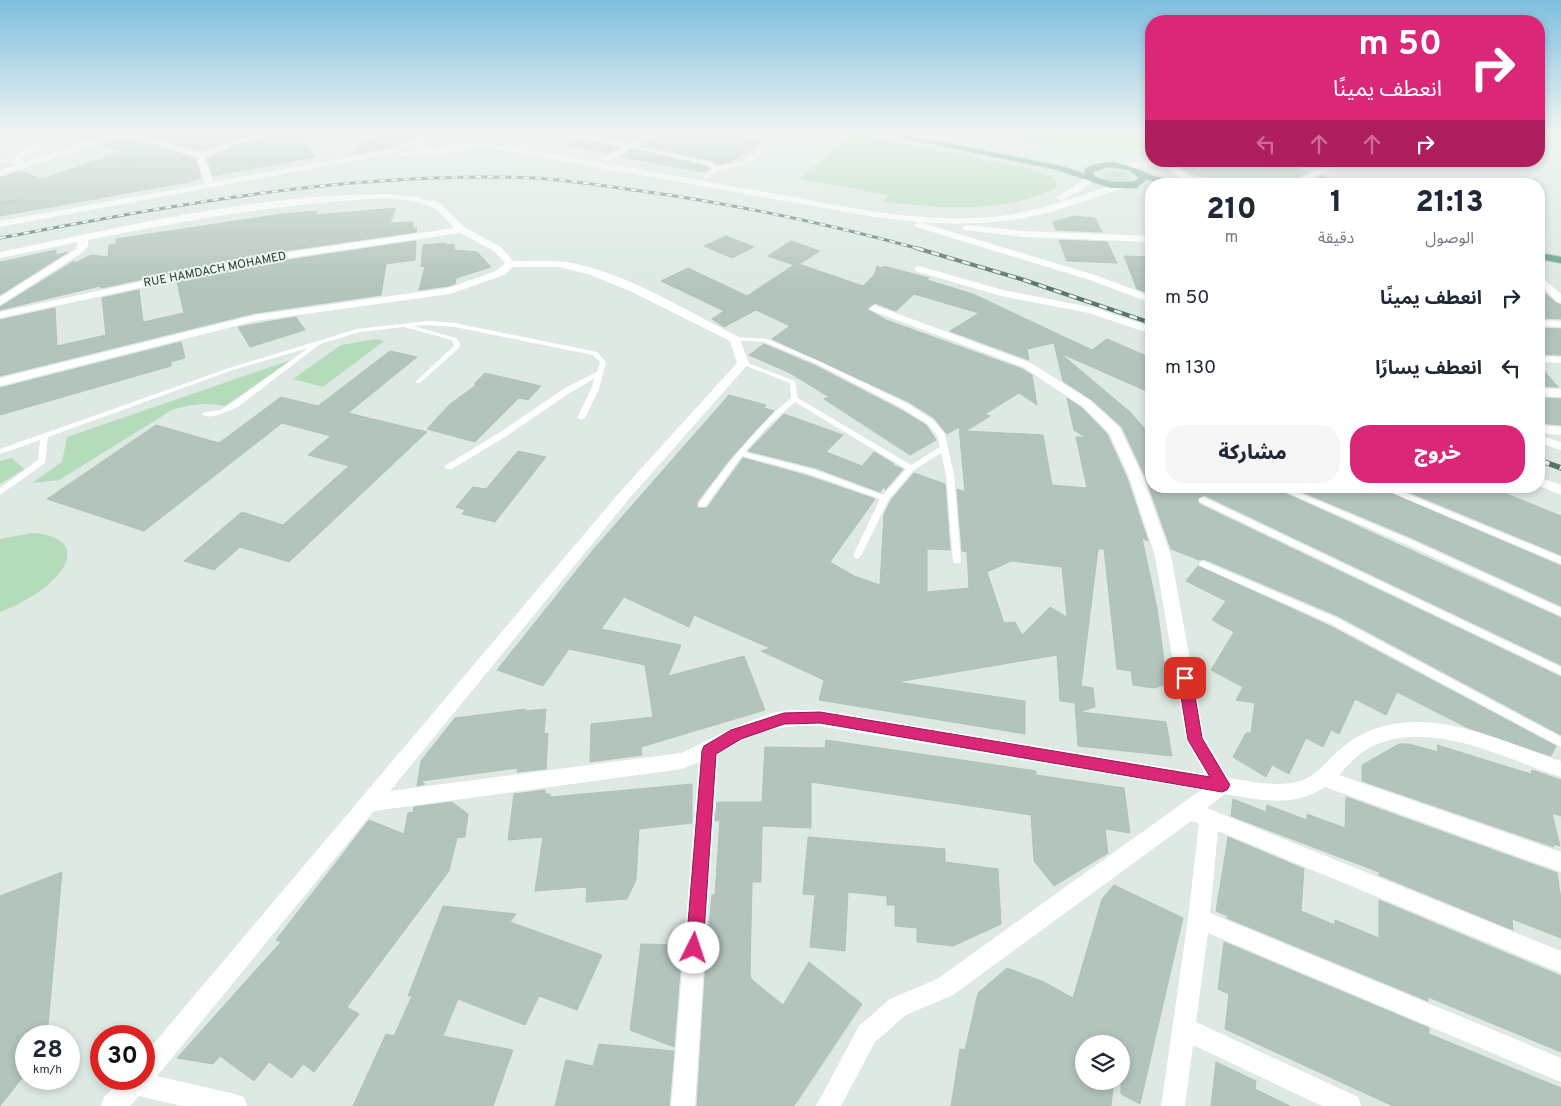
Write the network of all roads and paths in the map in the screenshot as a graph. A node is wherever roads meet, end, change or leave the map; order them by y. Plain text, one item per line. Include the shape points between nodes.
1 (206, 185) edge
2 (715, 185) edge
3 (749, 185) edge
4 (1081, 185) edge
5 (1110, 185) edge
6 (1131, 185) edge
7 (1125, 186) junction
8 (1145, 187) edge
9 (22, 200) dead end
10 (0, 204) edge
11 (891, 216) junction
12 (954, 221) junction
13 (0, 224) edge
14 (462, 230) junction
15 (986, 230) junction
16 (1145, 239) edge
17 (83, 240) junction
18 (1545, 249) edge
19 (1561, 253) edge
20 (0, 255) edge
21 (1545, 257) edge
22 (1561, 260) edge
23 (510, 264) junction
24 (919, 269) dead end
25 (1545, 284) edge
26 (1145, 298) edge
27 (1561, 300) edge
28 (0, 302) edge
29 (874, 308) dead end
30 (0, 316) edge
31 (1545, 323) edge
32 (1561, 324) edge
33 (400, 326) junction
34 (1145, 330) edge
35 (735, 339) junction
36 (323, 340) junction
37 (1545, 359) edge
38 (1561, 360) edge
39 (743, 363) junction
40 (601, 372) junction
41 (0, 382) edge
42 (418, 382) dead end
43 (1545, 392) edge
44 (1561, 393) edge
45 (795, 399) junction
46 (206, 414) dead end
47 (581, 418) dead end
48 (1545, 430) edge
49 (1561, 431) edge
50 (44, 437) junction
51 (1545, 441) edge
52 (1561, 446) edge
53 (944, 448) junction
54 (0, 452) edge
55 (740, 453) junction
56 (449, 467) dead end
57 (911, 468) junction
58 (1545, 484) edge
59 (1561, 490) edge
60 (0, 492) edge
61 (1292, 493) edge
62 (1397, 493) edge
63 (885, 498) junction
64 (1203, 500) dead end
65 (702, 505) dead end
66 (857, 556) dead end
67 (957, 561) dead end
68 (1561, 561) edge
69 (1203, 564) dead end
70 (1561, 612) edge
71 (1561, 672) edge
72 (1561, 742) edge
73 (709, 751) junction
74 (1561, 768) edge
75 (1323, 778) junction
76 (1222, 785) junction
77 (367, 803) junction
78 (1189, 811) junction
79 (1209, 818) junction
80 (1561, 862) edge
81 (1199, 919) junction
82 (1561, 962) edge
83 (1183, 1028) junction
84 (155, 1059) edge
85 (1561, 1070) edge
86 (155, 1083) edge
87 (128, 1090) edge
88 (113, 1106) edge
89 (235, 1106) edge
90 (683, 1106) edge
91 (828, 1106) edge
92 (1173, 1106) edge
93 (1349, 1106) edge

1 - 13 street
2 - 11 street
3 - 4 street via 873,207 942,213 1024,208 1069,193
5 - 7 main road
6 - 7 main road
7 - 8 main road
7 - 12 street via 1031,214
9 - 10 path
11 - 12 street
11 - 15 street
11 - 26 street via 1094,278
12 - 15 street
14 - 17 street via 438,206 383,197 276,204 214,213
14 - 23 street via 505,256
14 - 30 street, RUE HAMDACH MOHAMED via 255,260
15 - 16 street
17 - 20 street
17 - 28 street via 79,251
18 - 19 main road
21 - 22 main road
23 - 35 street via 547,263 605,276
23 - 41 street via 500,273 450,292 255,318
24 - 34 street via 1001,293 1091,310
25 - 27 street
29 - 76 street via 1028,365 1087,404 1115,431 1136,477 1163,556 1195,740
31 - 32 street
33 - 36 lane via 360,330
33 - 40 lane via 455,325 586,350 603,362
33 - 42 lane via 454,339 457,343 457,347
35 - 39 street
35 - 53 lane via 765,340 905,406 930,422 941,434
36 - 46 lane via 236,404 222,412
36 - 50 lane via 231,369
37 - 38 street
39 - 45 lane via 793,382
39 - 77 street via 624,496
40 - 47 lane
40 - 56 lane
43 - 44 street
45 - 55 lane via 782,408
45 - 57 lane
48 - 49 street
50 - 54 lane
50 - 60 lane via 42,461
51 - 52 street
53 - 57 lane
53 - 67 lane via 950,474
55 - 63 lane via 812,472
55 - 65 lane
57 - 63 lane
58 - 59 street
61 - 70 lane
62 - 68 lane
63 - 66 lane
64 - 71 lane
69 - 72 lane via 1334,621
73 - 76 street via 736,734 784,718 820,718
73 - 77 street via 682,761
73 - 90 street
74 - 75 street via 1446,733 1411,729 1382,734 1361,744 1343,756
75 - 76 street via 1301,790 1262,792
75 - 80 street
76 - 78 street
77 - 84 street
78 - 79 street
78 - 91 street via 945,987 898,1007 867,1034
79 - 81 street
79 - 82 street
81 - 83 street
81 - 85 street
83 - 92 street
83 - 93 street
86 - 89 street
87 - 88 street

